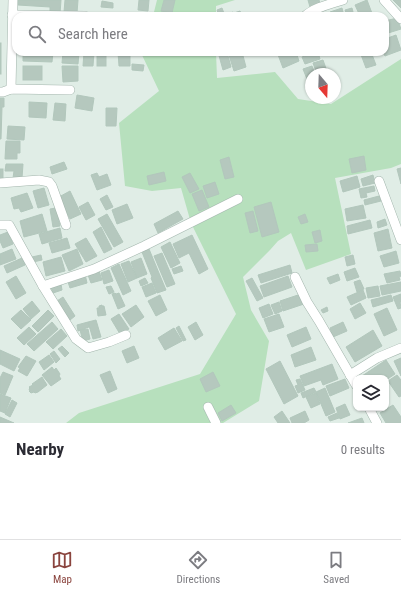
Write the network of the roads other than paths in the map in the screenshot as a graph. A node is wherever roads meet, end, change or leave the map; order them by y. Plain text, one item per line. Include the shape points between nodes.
1 (13, 0) edge
2 (343, 0) edge
3 (384, 0) edge
4 (12, 12) edge
5 (310, 12) edge
6 (12, 14) edge
7 (401, 19) edge
8 (11, 89) junction
9 (70, 90) dead end
10 (0, 92) edge
11 (379, 181) dead end
12 (0, 183) edge
13 (238, 199) dead end
14 (0, 224) edge
15 (66, 225) dead end
16 (401, 240) edge
17 (295, 276) dead end
18 (43, 286) junction
19 (126, 335) dead end
20 (401, 348) edge
21 (350, 375) junction
22 (353, 380) edge
23 (208, 408) dead end
24 (371, 411) edge
25 (216, 423) edge
26 (377, 423) edge

1 - 4 street
2 - 5 street
3 - 7 street
6 - 8 street
8 - 9 street
8 - 10 street
11 - 16 street
12 - 15 street via 39,180 49,182
13 - 18 street via 94,269
14 - 18 street via 9,225
17 - 21 street
18 - 19 street via 76,339 88,348
20 - 21 street via 377,358
21 - 22 street
23 - 25 street
24 - 26 street

